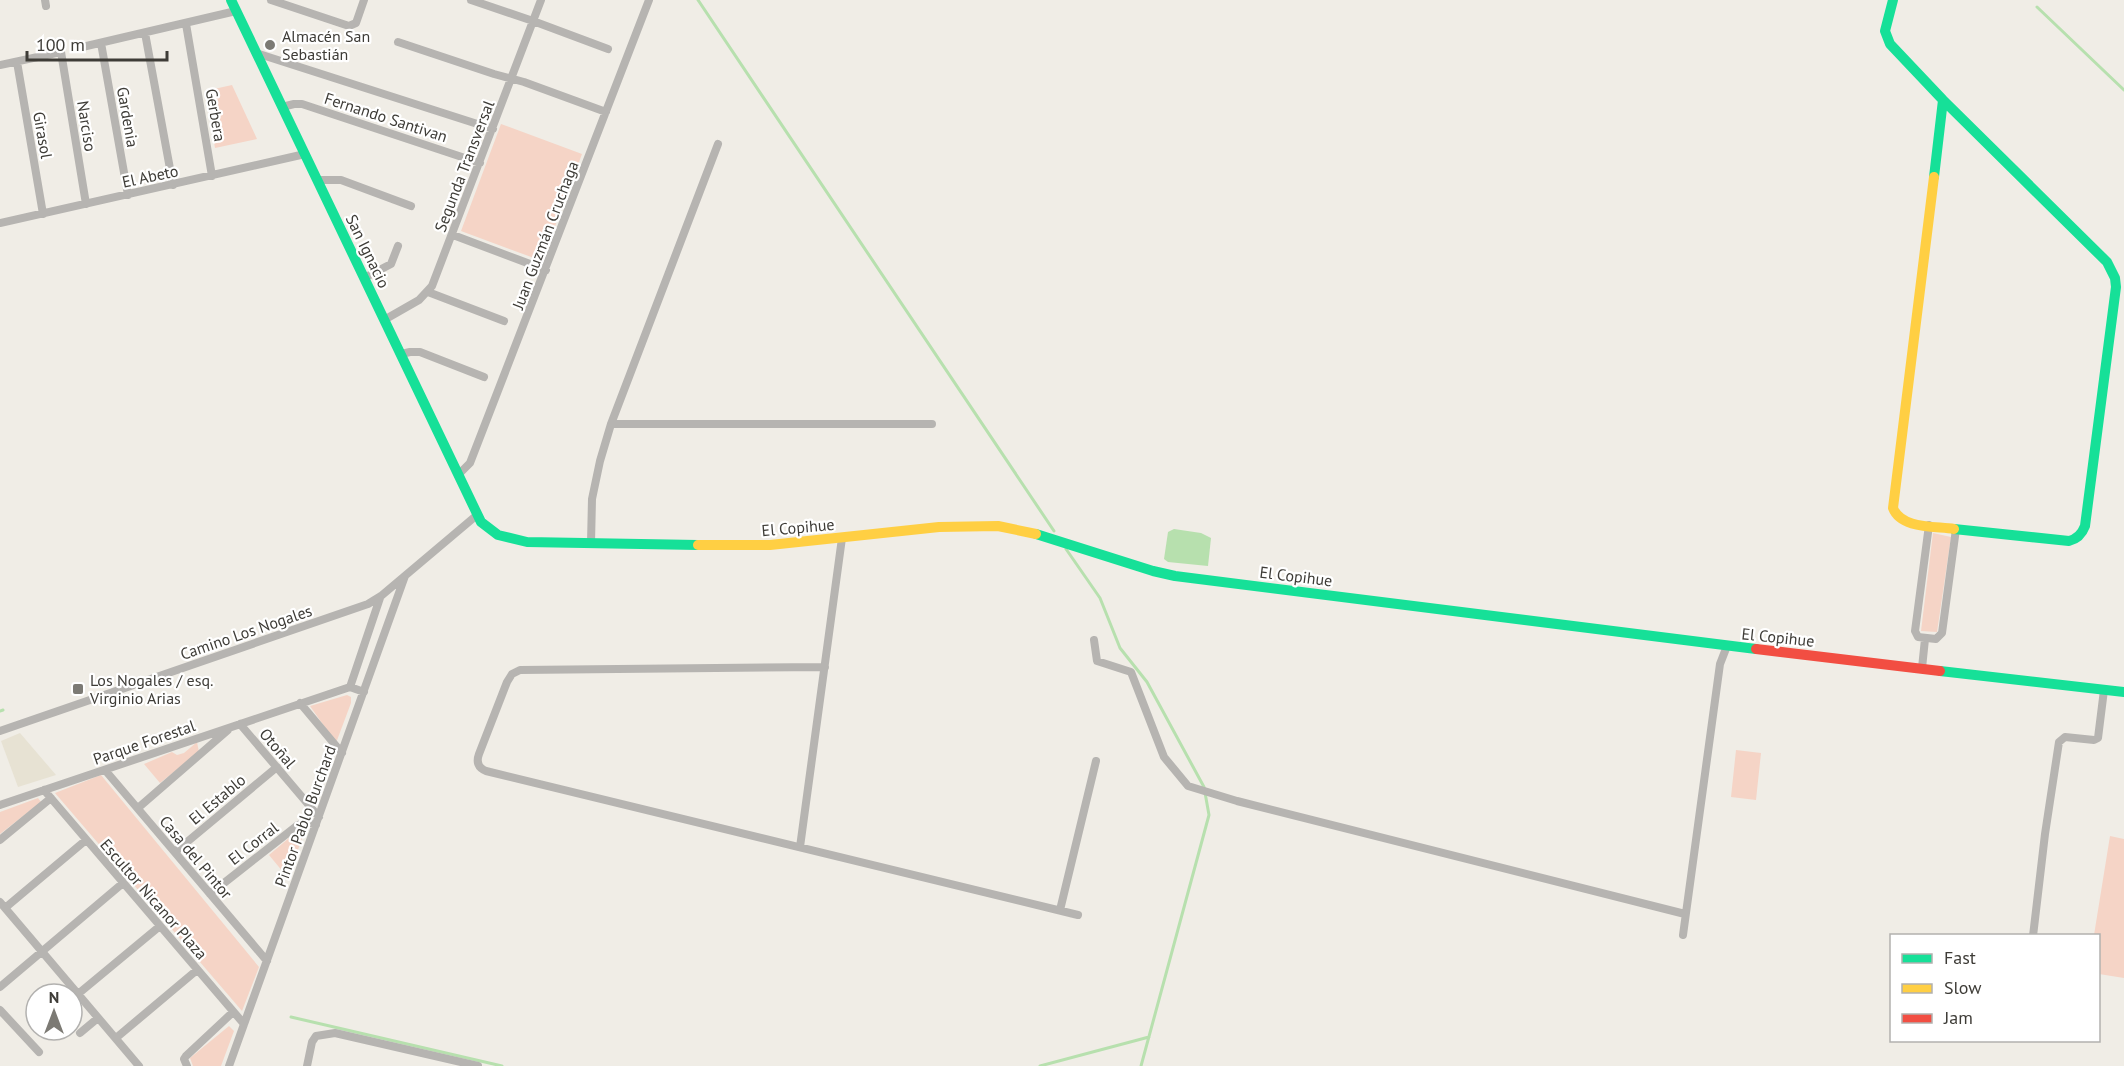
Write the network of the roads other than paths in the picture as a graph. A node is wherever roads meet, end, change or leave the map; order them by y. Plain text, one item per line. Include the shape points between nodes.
1 (231, 0) edge
2 (271, 0) edge
3 (364, 0) edge
4 (471, 0) edge
5 (540, 0) edge
6 (649, 0) edge
7 (1893, 0) edge
8 (237, 11) junction
9 (533, 21) junction
10 (186, 24) junction
11 (145, 33) junction
12 (398, 42) dead end
13 (101, 43) junction
14 (78, 48) dead end
15 (608, 49) dead end
16 (256, 53) junction
17 (17, 62) junction
18 (0, 65) edge
19 (512, 79) junction
20 (1943, 100) junction
21 (282, 107) junction
22 (606, 112) junction
23 (493, 129) junction
24 (718, 144) dead end
25 (305, 154) junction
26 (480, 163) junction
27 (213, 176) junction
28 (317, 180) junction
29 (173, 185) junction
30 (128, 195) junction
31 (86, 204) junction
32 (411, 206) dead end
33 (43, 213) junction
34 (0, 222) edge
35 (453, 235) junction
36 (398, 246) dead end
37 (546, 270) junction
38 (364, 278) junction
39 (428, 292) junction
40 (384, 320) junction
41 (504, 321) dead end
42 (401, 354) junction
43 (484, 377) dead end
44 (611, 424) junction
45 (932, 424) dead end
46 (458, 475) junction
47 (477, 515) junction
48 (1929, 525) junction
49 (1956, 529) junction
50 (842, 538) junction
51 (591, 543) junction
52 (405, 575) junction
53 (381, 596) junction
54 (1925, 639) junction
55 (1094, 640) dead end
56 (1726, 646) junction
57 (825, 667) junction
58 (1922, 669) junction
59 (350, 687) junction
60 (2104, 690) junction
61 (364, 692) junction
62 (2124, 692) edge
63 (300, 704) junction
64 (240, 724) junction
65 (231, 727) junction
66 (0, 731) edge
67 (342, 753) junction
68 (1096, 761) dead end
69 (277, 767) junction
70 (105, 770) junction
71 (44, 790) junction
72 (51, 798) junction
73 (0, 805) edge
74 (138, 808) junction
75 (319, 817) junction
76 (316, 825) junction
77 (0, 840) edge
78 (86, 840) junction
79 (800, 847) junction
80 (175, 852) junction
81 (123, 883) junction
82 (210, 894) junction
83 (3, 905) edge
84 (1060, 910) junction
85 (1685, 914) junction
86 (1078, 915) dead end
87 (160, 926) junction
88 (2033, 934) edge
89 (1683, 935) dead end
90 (42, 951) junction
91 (267, 961) junction
92 (197, 970) junction
93 (68, 982) edge
94 (0, 987) edge
95 (84, 989) edge
96 (84, 1001) edge
97 (0, 1010) edge
98 (233, 1012) junction
99 (98, 1018) junction
100 (244, 1024) junction
101 (84, 1030) edge
102 (116, 1038) junction
103 (39, 1052) dead end
104 (139, 1066) edge
105 (186, 1066) edge
106 (229, 1066) edge
107 (307, 1066) edge
108 (478, 1066) edge

1 - 8 main road, San Ignacio
2 - 3 street via 349,26 356,23
4 - 9 street
5 - 9 street, Segunda Transversal
6 - 22 street, Juan Guzmán Cruchaga
7 - 20 main road via 1885,31 1890,44
8 - 10 street
8 - 16 main road, San Ignacio
9 - 15 street
9 - 19 street, Segunda Transversal
10 - 11 street
10 - 27 street, Gerbera
11 - 13 street
11 - 29 street
12 - 19 street
13 - 14 street
13 - 30 street, Gardenia
16 - 21 main road, San Ignacio
16 - 23 street
17 - 18 street
17 - 31 street, Narciso via 61,52
17 - 33 street, Girasol
19 - 22 street
19 - 23 street, Segunda Transversal
20 - 48 main road via 1893,503 1900,519
20 - 49 main road via 2107,262 2116,287 2082,533 2069,542
21 - 25 main road, San Ignacio
21 - 26 street, Fernando Santivan via 306,105
22 - 37 street, Juan Guzmán Cruchaga
23 - 26 street, Segunda Transversal
24 - 44 street
25 - 27 street, El Abeto
25 - 28 main road, San Ignacio
26 - 35 street, Segunda Transversal
27 - 29 street, El Abeto
28 - 32 street via 341,180
28 - 38 main road, San Ignacio
29 - 30 street, El Abeto
30 - 31 street, El Abeto
31 - 33 street, El Abeto
33 - 34 street, El Abeto
35 - 37 street
35 - 39 street, Segunda Transversal
36 - 38 street via 391,264
37 - 46 street, Juan Guzmán Cruchaga via 470,462
38 - 40 main road, San Ignacio
39 - 40 street, Segunda Transversal
39 - 41 street
40 - 42 main road, San Ignacio
42 - 43 street via 420,352
42 - 46 main road, San Ignacio
44 - 45 street
44 - 51 street via 592,499
46 - 47 main road, San Ignacio
47 - 51 main road, El Copihue via 489,530 508,539
47 - 52 street, Camino Los Nogales
48 - 49 main road
48 - 54 street via 1915,631
49 - 54 street via 1942,633 1936,639
50 - 51 main road, El Copihue via 762,546
50 - 56 main road, El Copihue via 939,527 998,526 1043,535 1175,576
50 - 57 street
52 - 53 street, Camino Los Nogales
52 - 61 street, Pintor Pablo Burchard
53 - 59 street
53 - 66 street, Camino Los Nogales via 364,606
54 - 58 street
55 - 85 street via 1097,661 1131,672 1164,757 1188,786
56 - 58 main road, El Copihue
56 - 85 street via 1720,664
57 - 79 street
57 - 79 street via 520,670 507,682 477,759 486,771
58 - 60 main road, El Copihue
59 - 61 street
59 - 63 street, Parque Forestal
60 - 62 main road, El Copihue
60 - 88 street via 2098,738 2065,737 2059,742
61 - 67 street, Pintor Pablo Burchard
63 - 64 street, Parque Forestal
63 - 67 street
64 - 65 street, Parque Forestal
64 - 69 street, Otoñal
65 - 70 street, Parque Forestal
65 - 74 street
67 - 75 street, Pintor Pablo Burchard
68 - 84 street
69 - 75 street, Otoñal
69 - 80 street, El Establo
70 - 71 street, Parque Forestal
70 - 74 street, Casa del Pintor
71 - 72 street, Escultor Nicanor Plaza
71 - 73 street, Parque Forestal
72 - 77 street
72 - 78 street, Escultor Nicanor Plaza
74 - 80 street, Casa del Pintor
75 - 76 street, Pintor Pablo Burchard
76 - 82 street, El Corral via 298,825
76 - 91 street, Pintor Pablo Burchard
78 - 81 street, Escultor Nicanor Plaza
78 - 83 street
79 - 84 street
80 - 82 street, Casa del Pintor
81 - 87 street, Escultor Nicanor Plaza
81 - 90 street
82 - 91 street, Casa del Pintor
83 - 90 street
84 - 86 street
85 - 89 street
87 - 92 street, Escultor Nicanor Plaza
87 - 95 street
90 - 93 street
90 - 94 street
91 - 100 street, Pintor Pablo Burchard
92 - 98 street, Escultor Nicanor Plaza
92 - 102 street
96 - 99 street
97 - 103 street
98 - 100 street, Escultor Nicanor Plaza
98 - 105 street via 186,1056
99 - 101 street
99 - 102 street
100 - 106 street, Pintor Pablo Burchard
102 - 104 street
107 - 108 street via 316,1036 335,1033

